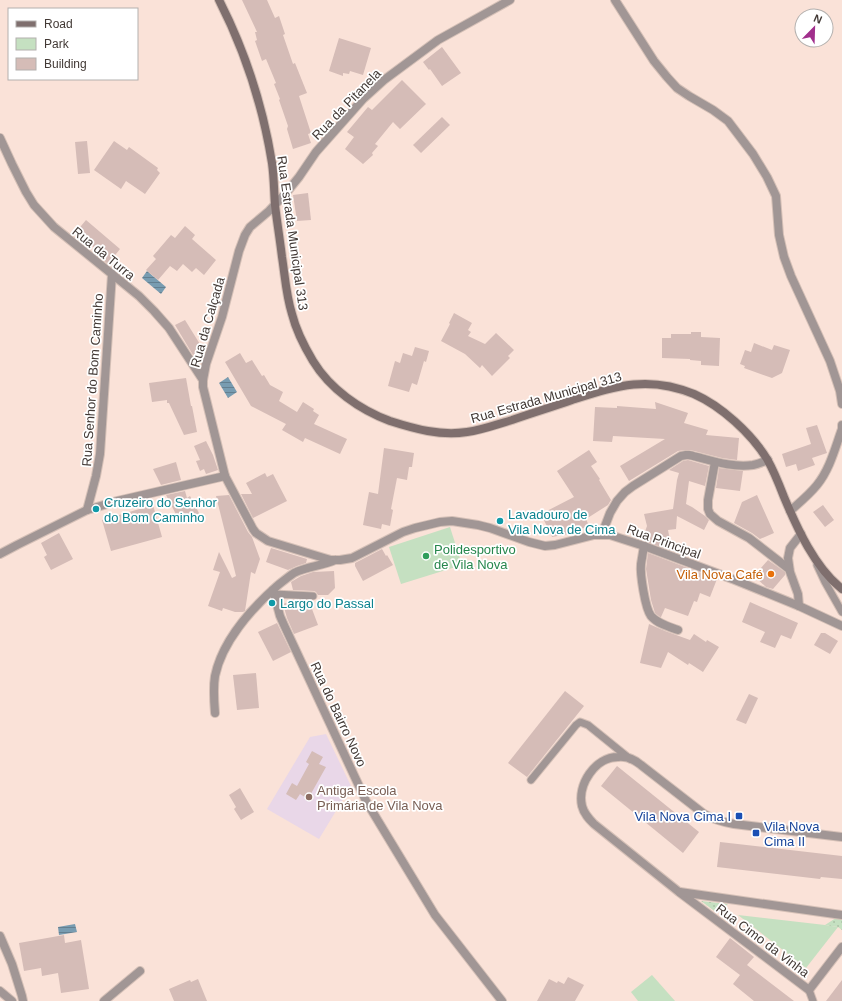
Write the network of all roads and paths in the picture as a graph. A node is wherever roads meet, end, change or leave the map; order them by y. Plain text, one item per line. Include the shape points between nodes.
1 (219, 0) edge
2 (510, 0) edge
3 (615, 0) edge
4 (0, 138) edge
5 (275, 204) junction
6 (112, 274) junction
7 (203, 380) junction
8 (842, 404) edge
9 (842, 425) edge
10 (768, 460) junction
11 (716, 462) junction
12 (226, 476) junction
13 (87, 510) junction
14 (790, 511) junction
15 (602, 534) junction
16 (801, 534) junction
17 (644, 546) junction
18 (0, 554) edge
19 (814, 557) junction
20 (336, 560) junction
21 (789, 569) junction
22 (842, 589) edge
23 (274, 592) junction
24 (313, 596) dead end
25 (799, 606) junction
26 (842, 612) edge
27 (842, 626) edge
28 (678, 630) dead end
29 (215, 713) dead end
30 (630, 759) junction
31 (531, 780) dead end
32 (842, 836) edge
33 (679, 892) junction
34 (842, 915) edge
35 (0, 936) edge
36 (842, 947) edge
37 (140, 971) dead end
38 (809, 990) junction
39 (0, 992) edge
40 (12, 1001) edge
41 (23, 1001) edge
42 (104, 1001) edge
43 (502, 1001) edge
44 (813, 1001) edge

1 - 5 main road, Rua Estrada Municipal 313 via 237,38 253,82 268,143
2 - 5 street, Rua da Pitanela via 438,40 384,80 316,152 295,182
3 - 8 street via 667,77 689,96 728,121 767,177 776,196 779,235 784,257 830,361
4 - 6 street, Rua da Turra via 34,205 54,228
5 - 7 street, Rua da Calçada via 254,223 245,236
5 - 10 main road, Rua Estrada Municipal 313 via 288,296 297,328 321,372 359,407 412,428 448,433 467,432 603,390 646,383 663,385 681,389 710,403 736,422
6 - 7 street, Rua da Turra via 162,319
6 - 13 street, Rua Senhor do Bom Caminho via 100,454
7 - 12 street, Rua da Calçada via 204,395
9 - 14 street via 829,466 818,484
10 - 11 street via 747,465
10 - 14 main road, Rua Estrada Municipal 313
11 - 15 street via 684,455 633,486 616,502
11 - 21 street via 708,500 710,514 749,538
12 - 13 street
12 - 20 street, Rua da Calçada via 256,533 275,543
13 - 18 street
14 - 16 main road, Rua Estrada Municipal 313
15 - 17 street, Rua Principal
15 - 20 street, Rua Principal via 545,546 478,525 440,522 403,532 352,558
16 - 19 main road, Rua Estrada Municipal 313
16 - 21 street via 788,553
17 - 25 street, Rua Principal
17 - 28 street via 641,572 648,611 656,620
19 - 22 main road, Rua Estrada Municipal 313
19 - 26 lane
20 - 23 street, Rua Principal via 294,573
21 - 25 street via 798,594
23 - 24 lane
23 - 29 street, Rua Principal via 261,600 247,616 224,652 215,676
23 - 43 street, Rua do Bairro Novo via 280,616 366,801 435,915
25 - 27 street, Rua Principal
30 - 31 lane via 590,726 580,722
30 - 32 street, Rua Cimo da Vinha via 642,764 712,819 734,824
30 - 33 street, Rua Cimo da Vinha via 613,757 595,768 582,790 583,810 594,824
33 - 34 street, Rua Cimo da Vinha
33 - 38 street, Rua Cimo da Vinha
35 - 41 street
36 - 38 street, Rua Cimo da Vinha
37 - 42 street
38 - 44 lane
39 - 40 street

